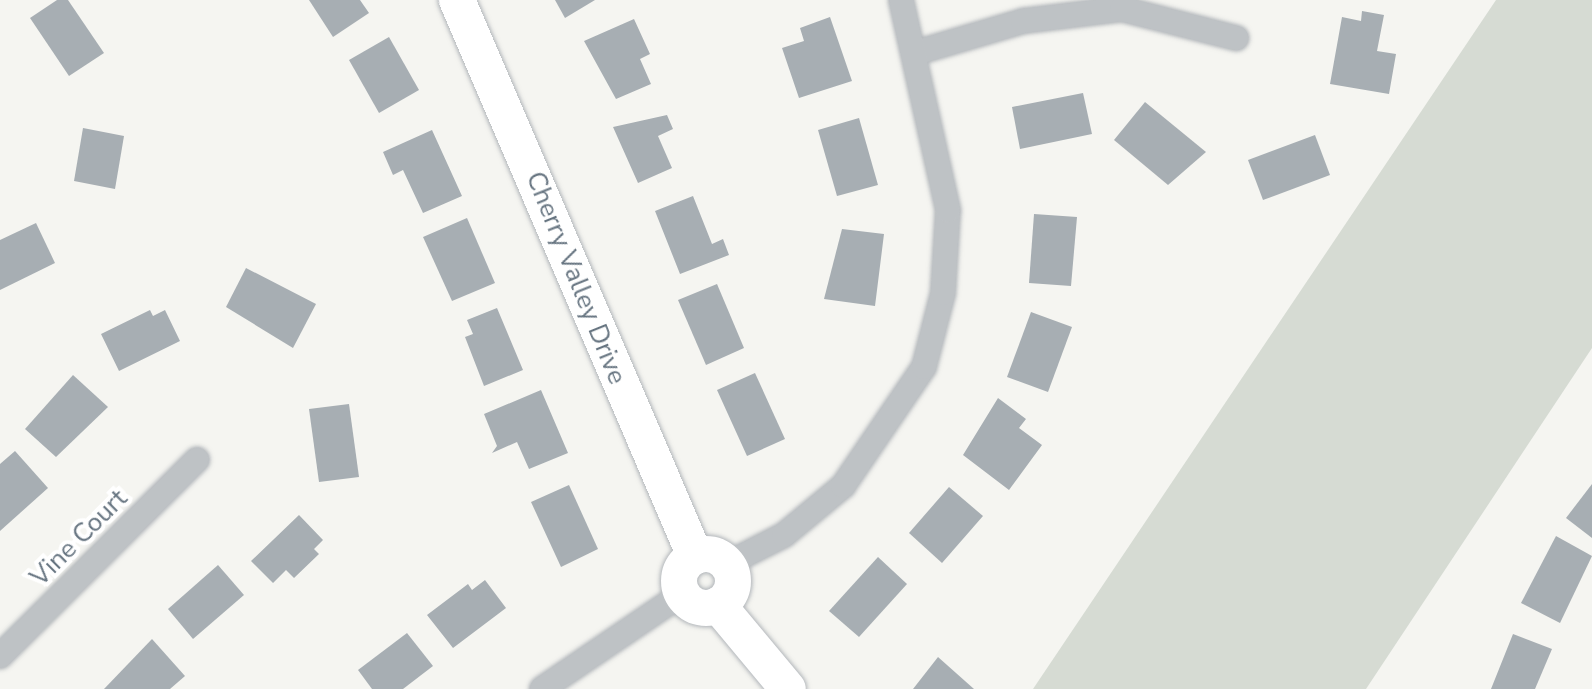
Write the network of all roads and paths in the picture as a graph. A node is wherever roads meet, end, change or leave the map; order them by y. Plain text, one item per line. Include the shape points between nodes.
1 (457, 0) edge
2 (901, 0) edge
3 (1236, 38) dead end
4 (915, 53) junction
5 (197, 460) dead end
6 (711, 560) junction
7 (682, 594) junction
8 (718, 605) junction
9 (0, 656) edge
10 (542, 689) edge
11 (788, 689) edge

1 - 6 street, Cherry Valley Drive
2 - 4 street
3 - 4 street via 1122,9 1023,21
4 - 6 street via 948,210 943,293 924,367 843,486 784,535
5 - 9 street, Vine Court
6 - 7 street via 684,565
6 - 8 street via 732,588
7 - 8 street via 704,608
7 - 10 street
8 - 11 street

